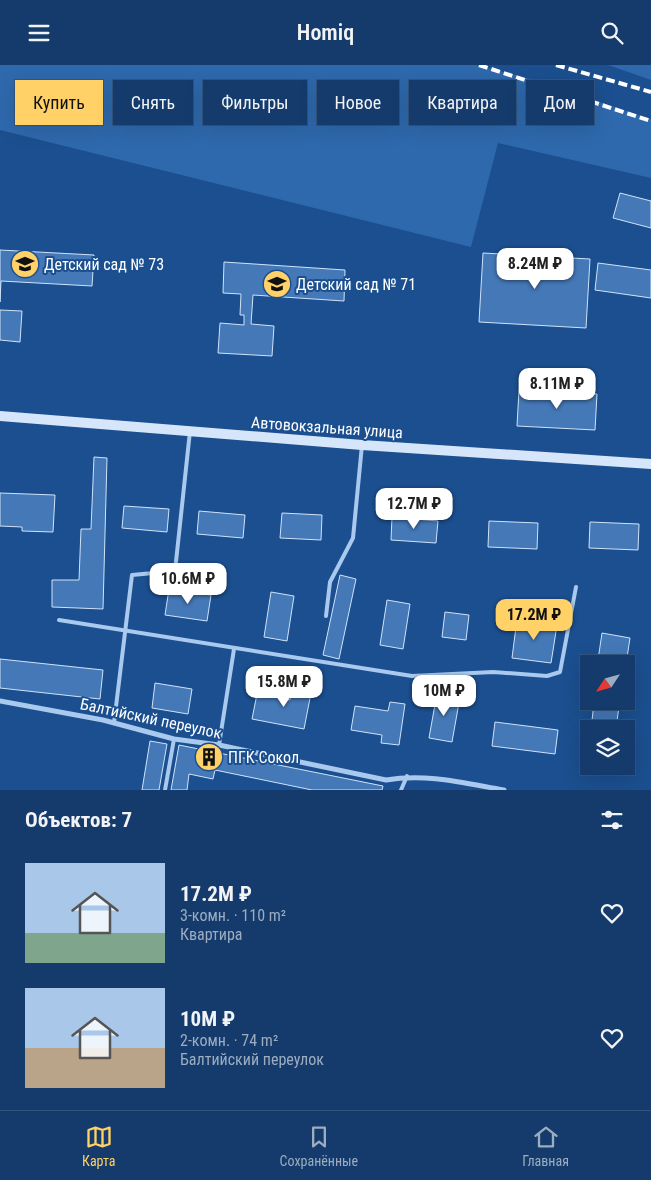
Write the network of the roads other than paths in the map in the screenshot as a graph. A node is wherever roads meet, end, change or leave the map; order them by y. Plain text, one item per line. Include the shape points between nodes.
1 (0, 416) edge
2 (190, 431) junction
3 (362, 445) junction
4 (651, 464) edge
5 (576, 587) dead end
6 (326, 616) dead end
7 (59, 620) dead end
8 (125, 632) junction
9 (234, 649) junction
10 (0, 701) edge
11 (114, 723) junction
12 (174, 739) junction
13 (219, 745) junction
14 (407, 776) junction
15 (165, 790) edge
16 (402, 790) edge
17 (504, 790) edge

1 - 2 street, Автовокзальная улица
2 - 3 street, Автовокзальная улица
2 - 8 lane via 175,571 132,575
3 - 4 street, Автовокзальная улица
3 - 6 lane via 353,538 330,582
5 - 9 lane via 560,672 547,676 494,673 412,676
7 - 8 lane
8 - 9 lane
8 - 11 lane
9 - 13 lane
10 - 11 street, Балтийский переулок
11 - 12 street, Балтийский переулок
12 - 13 street, Балтийский переулок
12 - 15 lane
13 - 14 street, Балтийский переулок via 386,780
14 - 16 lane
14 - 17 street, Балтийский переулок via 433,777

